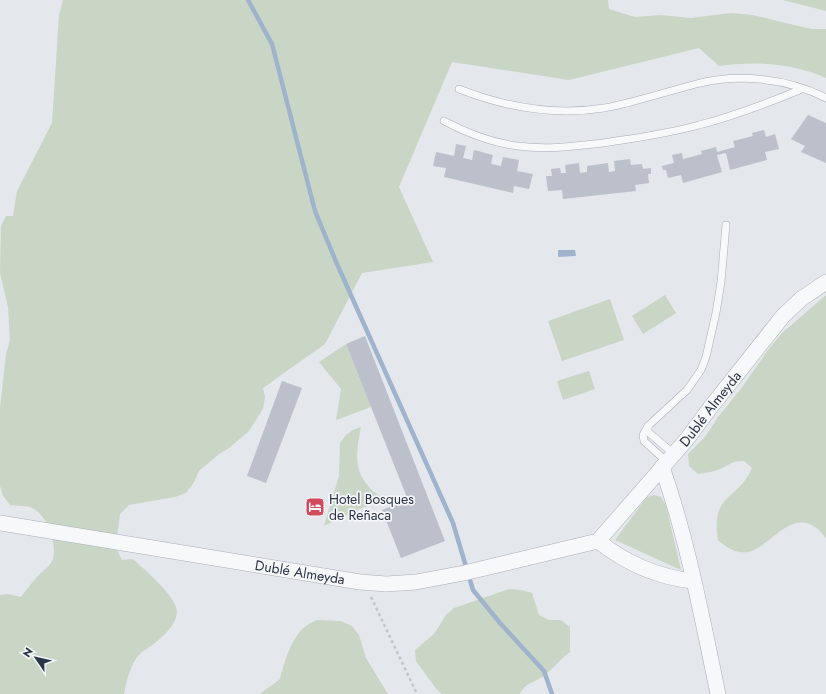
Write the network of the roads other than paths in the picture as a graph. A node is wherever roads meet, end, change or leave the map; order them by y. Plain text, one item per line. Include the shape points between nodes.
1 (459, 89) dead end
2 (802, 89) junction
3 (826, 98) edge
4 (444, 121) dead end
5 (726, 225) dead end
6 (826, 282) edge
7 (668, 461) junction
8 (0, 523) edge
9 (598, 541) junction
10 (694, 581) junction
11 (718, 694) edge

1 - 2 lane via 502,104 566,111 606,108 714,80 769,80
2 - 3 lane via 811,90
2 - 4 lane via 761,106 698,126 626,140 555,148 498,143
5 - 7 lane via 716,313 701,370 687,390 648,426 643,435 644,441
6 - 7 street, Dublé Almeyda via 783,316
7 - 9 street, Dublé Almeyda
7 - 10 street via 675,503
8 - 9 street, Dublé Almeyda via 364,583 386,584 416,582 464,573
9 - 10 street via 639,568 670,578
10 - 11 street

